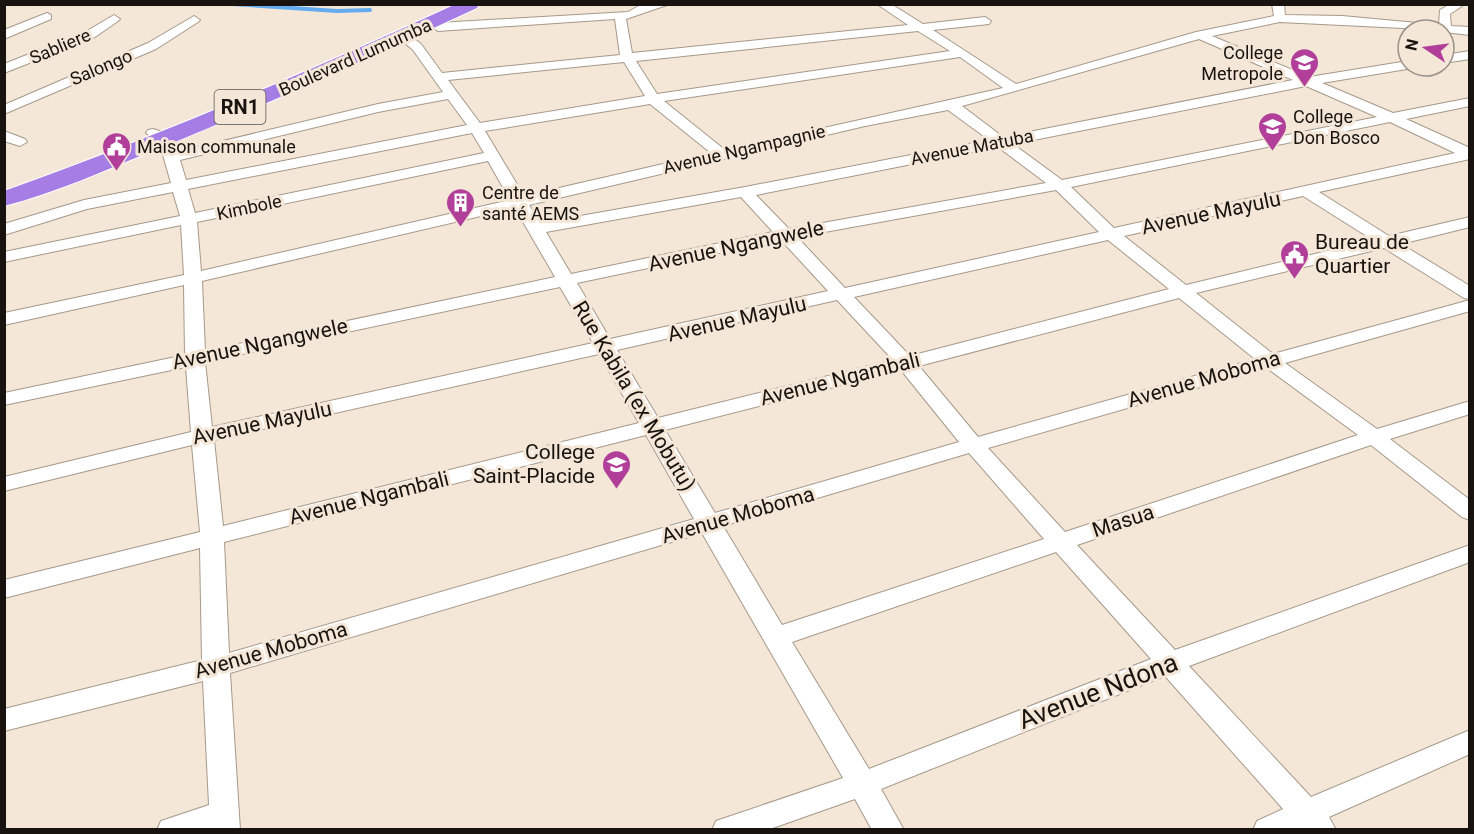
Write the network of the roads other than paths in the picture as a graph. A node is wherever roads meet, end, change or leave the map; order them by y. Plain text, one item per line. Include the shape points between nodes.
1 (665, 4) edge
2 (882, 4) edge
3 (1460, 4) edge
4 (447, 7) edge
5 (1279, 11) edge
6 (628, 15) junction
7 (47, 17) dead end
8 (1444, 18) edge
9 (114, 19) dead end
10 (194, 20) dead end
11 (985, 21) dead end
12 (1396, 23) edge
13 (917, 26) junction
14 (438, 27) dead end
15 (4, 34) edge
16 (407, 34) junction
17 (1200, 35) junction
18 (962, 53) junction
19 (628, 58) junction
20 (1396, 67) edge
21 (4, 69) edge
22 (438, 77) junction
23 (1304, 82) junction
24 (1014, 89) junction
25 (452, 94) junction
26 (653, 99) junction
27 (1470, 102) edge
28 (951, 105) junction
29 (4, 110) edge
30 (1393, 117) junction
31 (476, 128) junction
32 (4, 135) edge
33 (1000, 141) junction
34 (20, 142) dead end
35 (164, 143) junction
36 (1470, 154) edge
37 (723, 155) junction
38 (493, 156) junction
39 (1059, 185) junction
40 (4, 186) edge
41 (182, 187) junction
42 (745, 192) junction
43 (1307, 192) junction
44 (4, 199) edge
45 (519, 201) junction
46 (189, 219) junction
47 (1470, 222) edge
48 (535, 229) junction
49 (4, 230) edge
50 (786, 234) junction
51 (1111, 234) junction
52 (1385, 242) junction
53 (4, 257) edge
54 (194, 278) junction
55 (567, 282) junction
56 (1183, 291) junction
57 (1470, 294) edge
58 (842, 295) junction
59 (1470, 304) edge
60 (4, 319) edge
61 (606, 348) junction
62 (195, 357) junction
63 (1268, 360) junction
64 (906, 363) junction
65 (4, 399) edge
66 (1470, 408) edge
67 (651, 425) junction
68 (202, 436) junction
69 (1374, 437) junction
70 (973, 445) junction
71 (4, 484) edge
72 (1470, 512) edge
73 (709, 523) junction
74 (212, 538) junction
75 (1060, 542) junction
76 (1470, 553) edge
77 (4, 589) edge
78 (777, 637) junction
79 (1169, 663) junction
80 (216, 667) junction
81 (4, 720) edge
82 (1470, 741) edge
83 (862, 784) junction
84 (225, 821) edge
85 (1314, 821) edge
86 (172, 830) edge
87 (727, 830) edge
88 (889, 830) edge
89 (1268, 830) edge

1 - 6 street
2 - 13 street
3 - 8 street via 1444,12
4 - 16 highway, Boulevard Lumumba / RN1
4 - 35 highway, Boulevard Lumumba / RN1 via 288,78
5 - 12 street, Avenue Ngampagnie
5 - 17 street, Avenue Ngampagnie
6 - 14 street
6 - 19 street via 624,51
7 - 15 street
9 - 21 street, Sabliere via 91,34
10 - 29 street, Salongo via 152,46
11 - 13 street
13 - 18 street
13 - 19 street
16 - 22 street, Rue Kabila (ex Mobutu) via 405,38 417,47
16 - 35 highway, Boulevard Lumumba / RN1
17 - 23 street
17 - 24 street, Avenue Ngampagnie
18 - 24 street
18 - 26 street
19 - 22 street
19 - 26 street
20 - 23 street, Avenue Matuba
22 - 25 street, Rue Kabila (ex Mobutu)
23 - 30 street
23 - 33 street, Avenue Matuba
24 - 28 street, Avenue Ngampagnie
25 - 31 street, Rue Kabila (ex Mobutu)
25 - 35 street
26 - 31 street
26 - 37 street
27 - 30 street, Avenue Ngangwele
28 - 33 street
28 - 37 street, Avenue Ngampagnie
30 - 36 street
30 - 39 street, Avenue Ngangwele
31 - 38 street, Rue Kabila (ex Mobutu)
31 - 41 street
32 - 34 street
33 - 39 street
33 - 42 street, Avenue Matuba
35 - 40 highway, Boulevard Lumumba / RN1
35 - 41 street
35 - 44 highway, Boulevard Lumumba / RN1
36 - 43 street, Avenue Mayulu
37 - 45 street, Avenue Ngampagnie
38 - 45 street, Rue Kabila (ex Mobutu)
38 - 46 street, Kimbole
39 - 50 street, Avenue Ngangwele
39 - 51 street
41 - 46 street
41 - 49 street via 84,205
42 - 48 street, Avenue Matuba
42 - 50 street
43 - 51 street, Avenue Mayulu
43 - 52 street
45 - 48 street, Rue Kabila (ex Mobutu)
45 - 54 street, Avenue Ngampagnie
46 - 53 street, Kimbole
46 - 54 street
47 - 52 street, Avenue Ngambali
48 - 55 street, Rue Kabila (ex Mobutu)
50 - 55 street, Avenue Ngangwele
50 - 58 street
51 - 56 street
51 - 58 street, Avenue Mayulu
52 - 56 street, Avenue Ngambali
52 - 57 street
54 - 60 street, Avenue Ngampagnie
54 - 62 street
55 - 61 street, Rue Kabila (ex Mobutu)
55 - 62 street, Avenue Ngangwele
56 - 63 street
56 - 64 street, Avenue Ngambali
58 - 61 street, Avenue Mayulu
58 - 64 street
59 - 63 street, Avenue Moboma
61 - 67 street, Rue Kabila (ex Mobutu)
61 - 68 street, Avenue Mayulu
62 - 65 street, Avenue Ngangwele
62 - 68 street
63 - 69 street
63 - 70 street, Avenue Moboma
64 - 67 street, Avenue Ngambali
64 - 70 street
66 - 69 street, Masua
67 - 73 street, Rue Kabila (ex Mobutu)
67 - 74 street, Avenue Ngambali
68 - 71 street, Avenue Mayulu
68 - 74 street
69 - 72 street
69 - 75 street, Masua
70 - 73 street, Avenue Moboma
70 - 75 street
73 - 78 street, Rue Kabila (ex Mobutu)
73 - 80 street, Avenue Moboma
74 - 77 street, Avenue Ngambali
74 - 80 street
75 - 78 street, Masua
75 - 79 street
76 - 79 street, Avenue Ndona
78 - 83 street, Rue Kabila (ex Mobutu)
79 - 83 street, Avenue Ndona
79 - 85 street
80 - 81 street, Avenue Moboma
80 - 84 street
82 - 85 street
83 - 87 street, Avenue Ndona
83 - 88 street, Rue Kabila (ex Mobutu)
84 - 86 street
85 - 89 street

